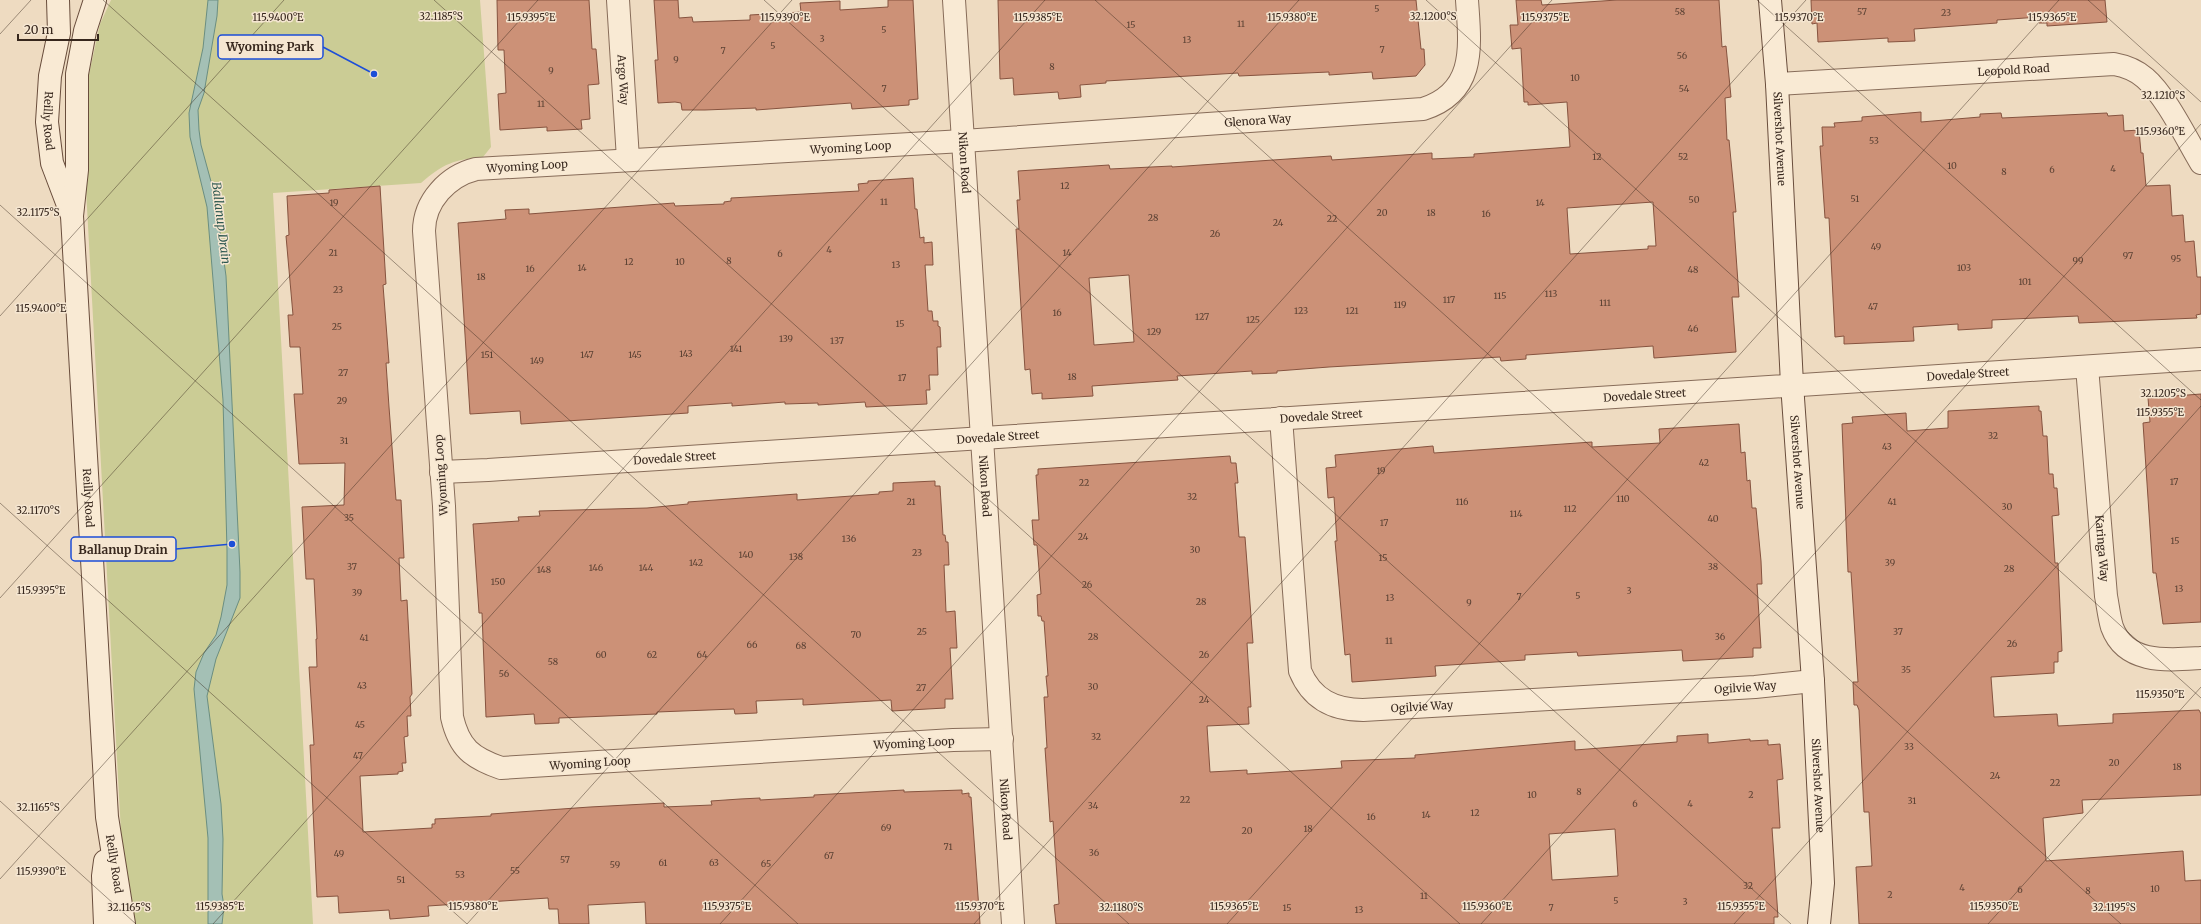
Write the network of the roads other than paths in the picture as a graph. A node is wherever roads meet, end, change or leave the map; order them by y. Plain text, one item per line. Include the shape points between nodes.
1 (58, 0) edge
2 (96, 0) edge
3 (618, 0) edge
4 (954, 0) edge
5 (1467, 0) edge
6 (1770, 0) edge
7 (1777, 84) junction
8 (963, 141) junction
9 (628, 159) junction
10 (2201, 163) edge
11 (72, 216) junction
12 (2201, 359) edge
13 (2087, 367) junction
14 (1792, 384) junction
15 (1281, 418) junction
16 (983, 439) junction
17 (441, 472) junction
18 (2201, 658) edge
19 (1813, 681) junction
20 (1002, 739) junction
21 (108, 827) junction
22 (105, 924) edge
23 (124, 924) edge
24 (1013, 924) edge
25 (1819, 924) edge

1 - 11 street, Reilly Road via 59,34 50,76 48,122 52,163
2 - 11 street, Reilly Road via 85,31 77,74 77,170
3 - 9 street, Argo Way
4 - 8 street, Nikon Road
5 - 8 street, Glenora Way via 1468,64 1464,76 1449,95 1424,108
6 - 7 street, Silvershot Avenue
7 - 10 street, Leopold Road via 2114,64 2130,69 2145,78 2162,99
7 - 14 street, Silvershot Avenue
8 - 9 street, Wyoming Loop
8 - 16 street, Nikon Road
9 - 17 street, Wyoming Loop via 476,169 459,174 434,198 425,215 424,231
11 - 21 street, Reilly Road
12 - 13 street, Dovedale Street
13 - 14 street, Dovedale Street
13 - 18 street, Karinga Way via 2106,596 2113,627 2119,640 2145,657 2165,660
14 - 15 street, Dovedale Street via 1736,390
14 - 19 street, Silvershot Avenue
15 - 16 street, Dovedale Street
15 - 19 street, Ogilvie Way via 1298,661 1300,672 1306,682 1329,704 1347,710 1363,710 1755,687
16 - 17 street, Dovedale Street
16 - 20 street, Nikon Road
17 - 20 street, Wyoming Loop via 452,717 456,735 480,761 501,768
19 - 25 street, Silvershot Avenue via 1823,882
20 - 24 street, Nikon Road
21 - 22 street, Reilly Road via 103,876
21 - 23 street, Reilly Road

